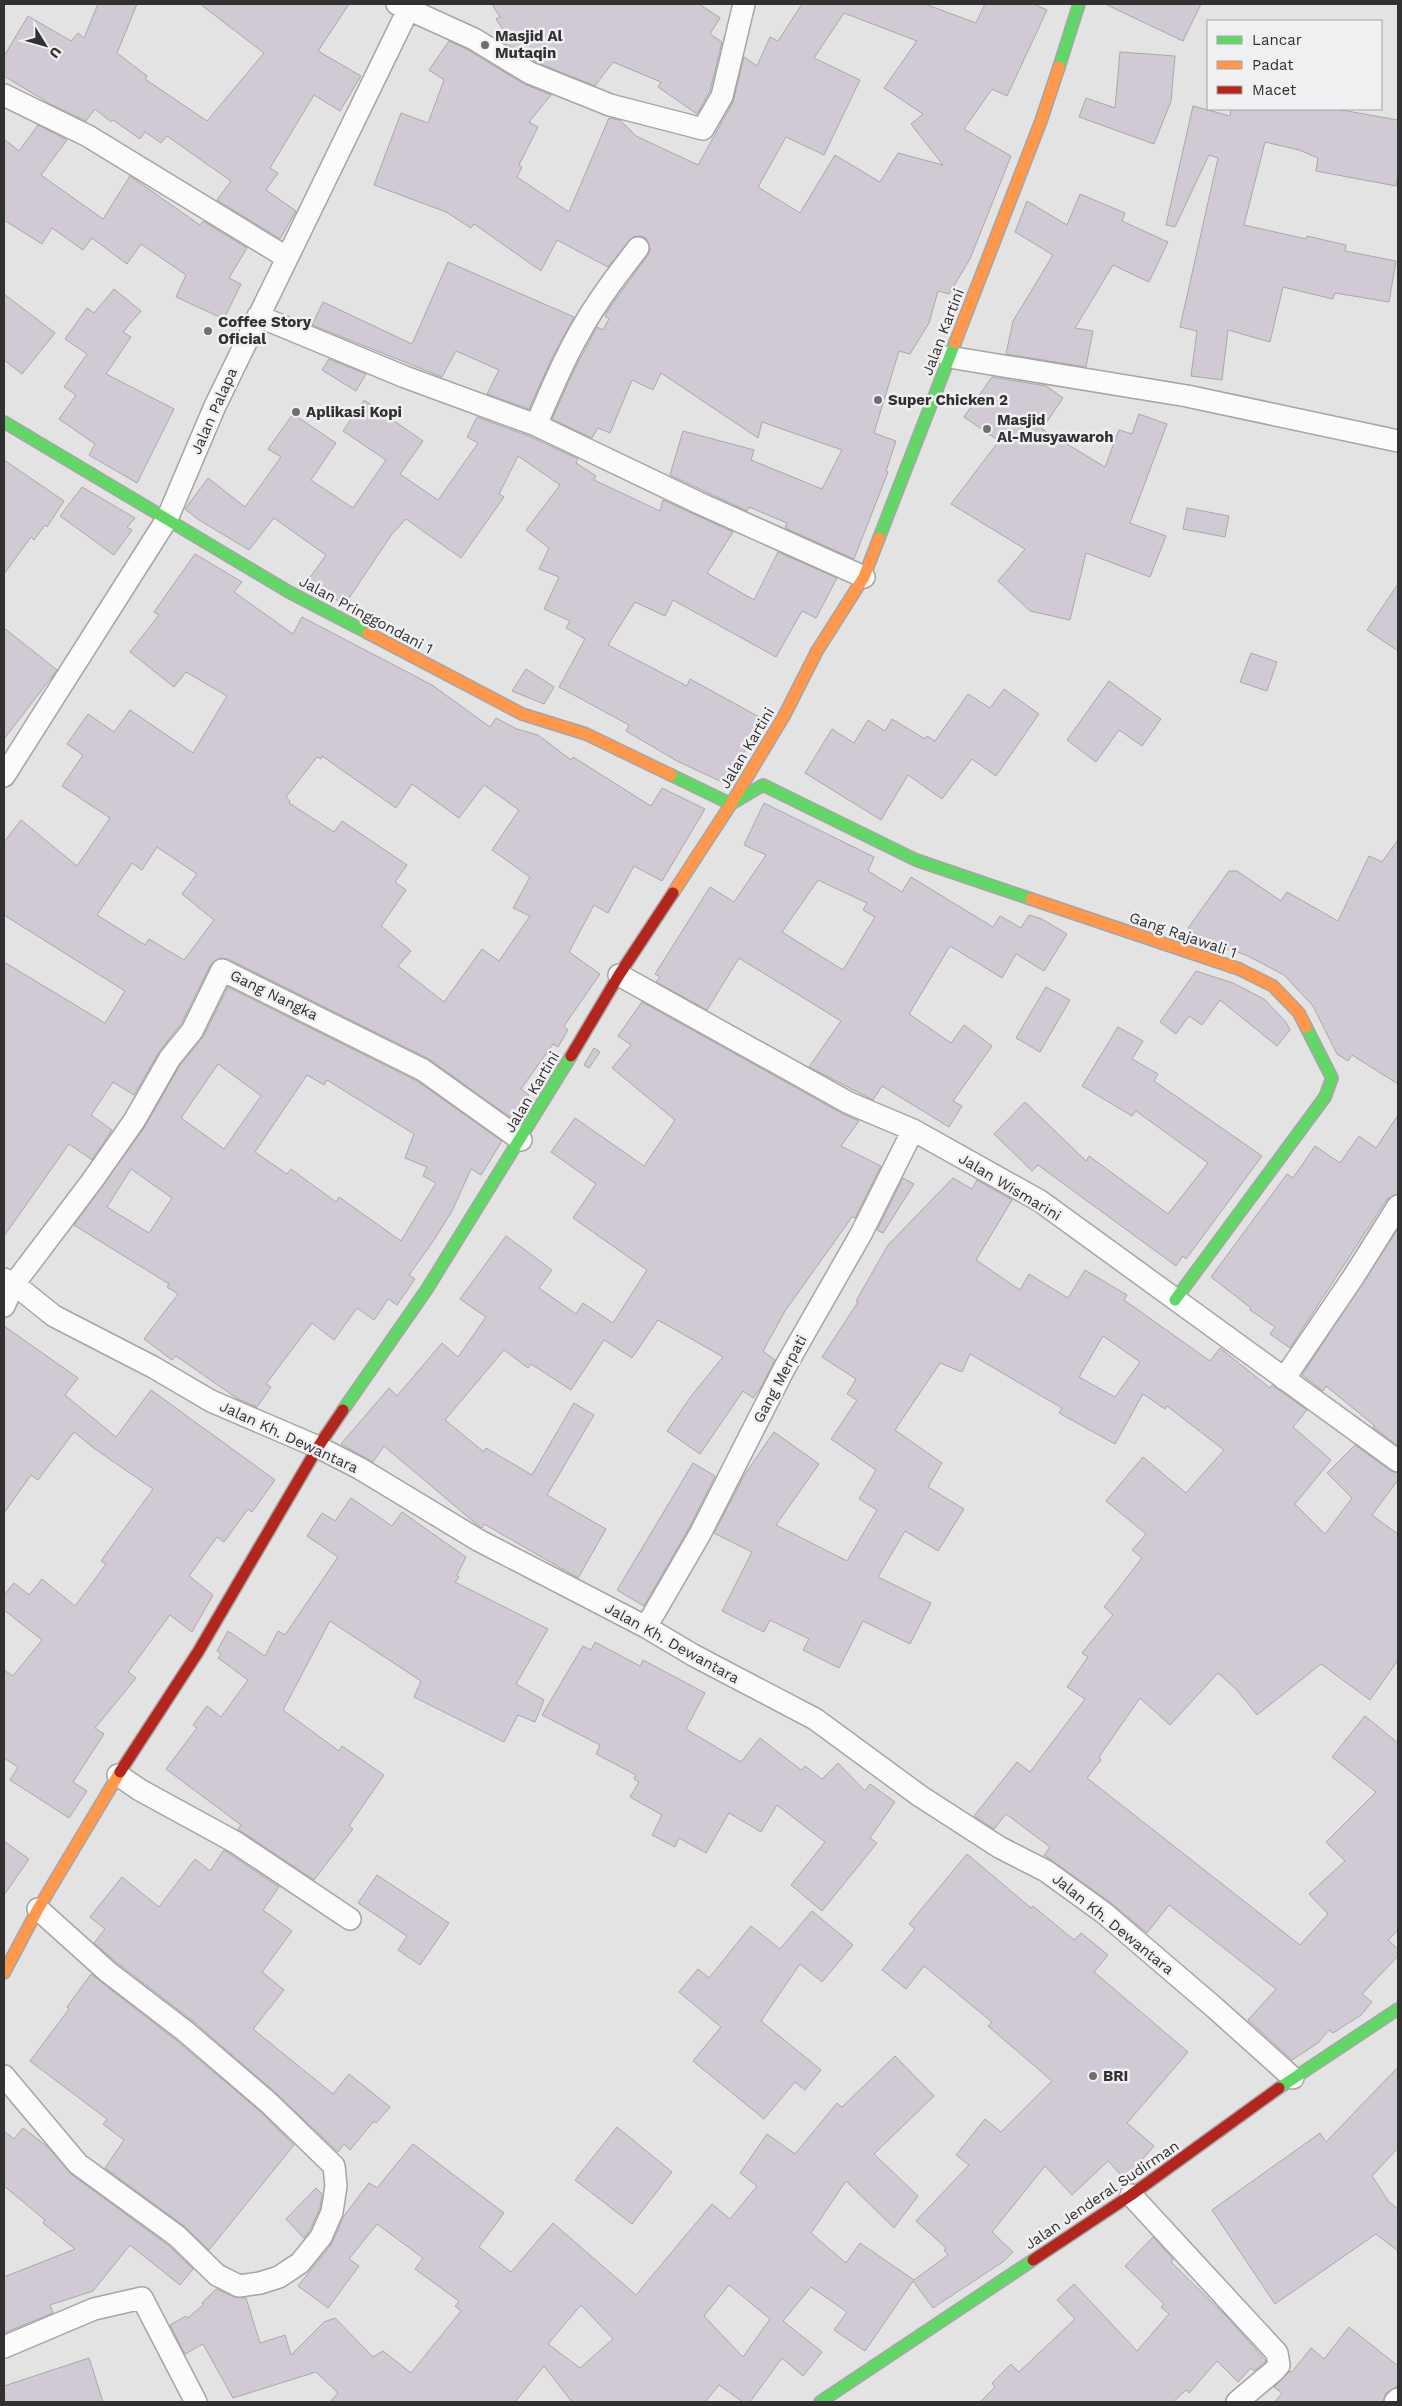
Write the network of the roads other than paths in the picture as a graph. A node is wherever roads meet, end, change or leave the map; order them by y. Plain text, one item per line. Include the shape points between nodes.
1 (744, 4) edge
2 (1079, 4) edge
3 (405, 6) edge
4 (4, 95) edge
5 (638, 248) dead end
6 (286, 257) junction
7 (258, 316) junction
8 (949, 357) junction
9 (4, 422) edge
10 (536, 425) junction
11 (1398, 441) edge
12 (167, 518) junction
13 (864, 577) junction
14 (4, 776) edge
15 (731, 804) junction
16 (619, 975) junction
17 (913, 1130) junction
18 (521, 1140) junction
19 (1398, 1206) edge
20 (9, 1282) edge
21 (1175, 1300) junction
22 (4, 1306) edge
23 (1284, 1379) junction
24 (318, 1447) junction
25 (1398, 1461) edge
26 (646, 1627) junction
27 (118, 1774) junction
28 (38, 1909) junction
29 (350, 1919) dead end
30 (4, 1973) edge
31 (1398, 2009) edge
32 (4, 2076) edge
33 (1293, 2078) junction
34 (1131, 2195) junction
35 (4, 2347) edge
36 (1398, 2399) edge
37 (196, 2402) edge
38 (820, 2402) edge
39 (1237, 2402) edge
40 (1395, 2402) edge

1 - 3 street via 722,96 703,129 610,105 530,73 474,39
2 - 8 main road, Jalan Kartini via 1041,121
3 - 6 street, Jalan Palapa
4 - 6 street via 88,136
5 - 10 street via 581,330
6 - 7 street, Jalan Palapa
7 - 10 street via 405,377
7 - 12 street, Jalan Palapa
8 - 11 street via 1187,396
8 - 13 main road, Jalan Kartini
9 - 12 main road, Jalan Pringgondani 1
10 - 13 street
12 - 14 street, Jalan Palapa
12 - 15 main road, Jalan Pringgondani 1 via 289,592 522,714 586,734
13 - 15 main road, Jalan Kartini via 817,651 784,716
15 - 16 main road, Jalan Kartini
15 - 21 main road, Gang Rajawali 1 via 764,785 916,860 1239,969 1273,986 1299,1013 1332,1078 1325,1097
16 - 17 street, Jalan Wismarini via 848,1102
16 - 18 main road, Jalan Kartini
17 - 21 street, Jalan Wismarini via 1040,1201
17 - 26 street, Gang Merpati via 861,1234 786,1367 700,1534
18 - 20 street, Gang Nangka via 423,1070 222,970 192,1031 170,1058 134,1121 92,1181
18 - 24 main road, Jalan Kartini via 427,1289
19 - 23 street
20 - 22 street
20 - 24 street, Jalan Kh. Dewantara via 54,1316 211,1401
21 - 23 street, Jalan Wismarini
23 - 25 street, Jalan Wismarini
24 - 26 street, Jalan Kh. Dewantara via 478,1540
24 - 27 main road, Jalan Kartini via 198,1652
26 - 33 street, Jalan Kh. Dewantara via 693,1656 815,1719 920,1796 999,1847 1046,1871 1104,1913
27 - 28 main road, Jalan Kartini
27 - 29 street via 140,1790 235,1842
28 - 30 main road, Jalan Kartini
28 - 32 street via 108,1972 185,2031 269,2103 334,2166 336,2186 332,2212 321,2237 300,2262 279,2277 239,2286 217,2275 177,2236 78,2164
31 - 33 main road, Jalan Jenderal Sudirman
33 - 34 main road, Jalan Jenderal Sudirman
34 - 38 main road, Jalan Jenderal Sudirman
34 - 39 street via 1277,2353 1279,2365 1275,2370
35 - 37 street via 94,2309 142,2298
36 - 40 street

